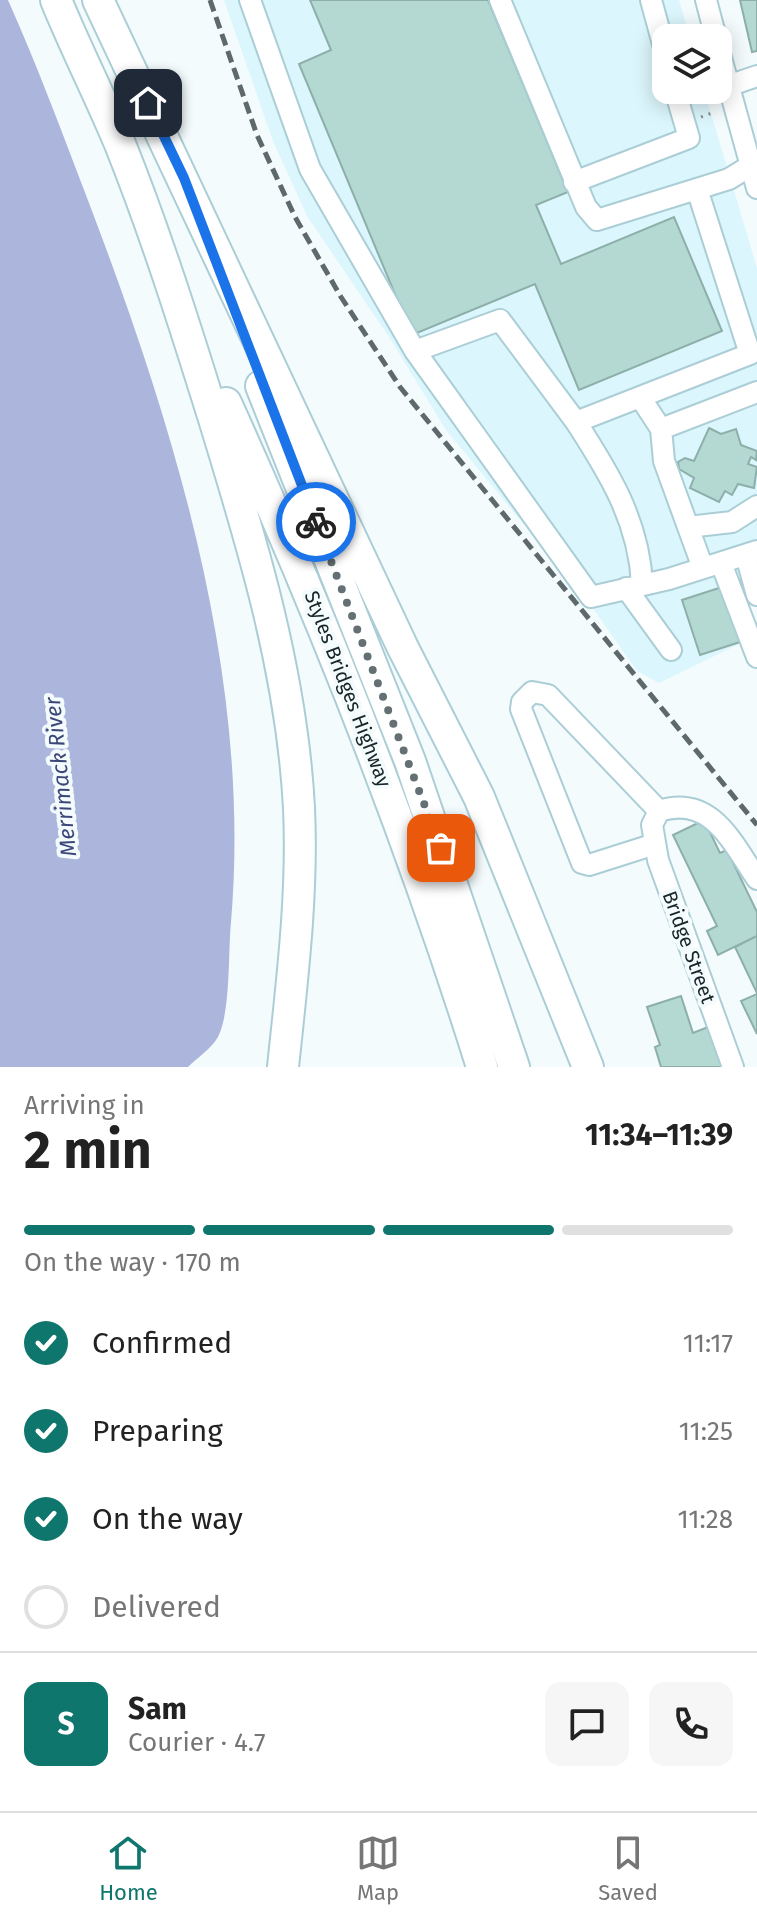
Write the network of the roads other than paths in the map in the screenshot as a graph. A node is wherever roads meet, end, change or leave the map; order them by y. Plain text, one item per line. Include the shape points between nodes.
1 (56, 0) edge
2 (98, 0) edge
3 (250, 0) edge
4 (500, 0) edge
5 (651, 0) edge
6 (706, 0) edge
7 (658, 24) edge
8 (712, 24) edge
9 (757, 76) edge
10 (732, 85) edge
11 (732, 101) edge
12 (679, 104) edge
13 (750, 166) junction
14 (184, 178) junction
15 (574, 182) junction
16 (757, 188) edge
17 (697, 189) junction
18 (170, 278) junction
19 (415, 351) junction
20 (757, 392) edge
21 (640, 397) junction
22 (576, 422) junction
23 (661, 429) junction
24 (757, 506) edge
25 (688, 527) junction
26 (752, 553) edge
27 (712, 566) junction
28 (634, 586) junction
29 (757, 595) edge
30 (671, 650) dead end
31 (757, 656) edge
32 (655, 826) junction
33 (757, 879) edge
34 (283, 1067) edge
35 (482, 1067) edge
36 (514, 1067) edge
37 (588, 1067) edge
38 (733, 1067) edge

1 - 18 highway via 119,143
2 - 14 highway
3 - 19 street via 310,169
4 - 15 street
5 - 7 street
6 - 8 street
9 - 10 street
11 - 13 street
12 - 15 street via 689,138
13 - 16 street
13 - 17 street
14 - 36 highway, Styles Bridges Highway via 410,761
14 - 37 highway via 403,648 479,797
15 - 17 street via 597,220
17 - 21 street via 750,354
18 - 34 highway via 245,520 272,621 291,724 300,880
18 - 35 highway, Styles Bridges Highway via 354,700
19 - 22 street via 500,320
19 - 28 street via 591,597
20 - 23 street
21 - 22 street
21 - 23 street
22 - 28 street via 621,496 637,540
23 - 25 street via 664,461
24 - 25 street via 732,522
25 - 27 street
26 - 27 street
26 - 29 street
27 - 28 street
27 - 31 street
28 - 30 street
32 - 32 street via 589,865 582,863 521,709 532,692 548,695
32 - 33 street via 677,805 703,811 728,836
32 - 38 street, Bridge Street via 678,919

